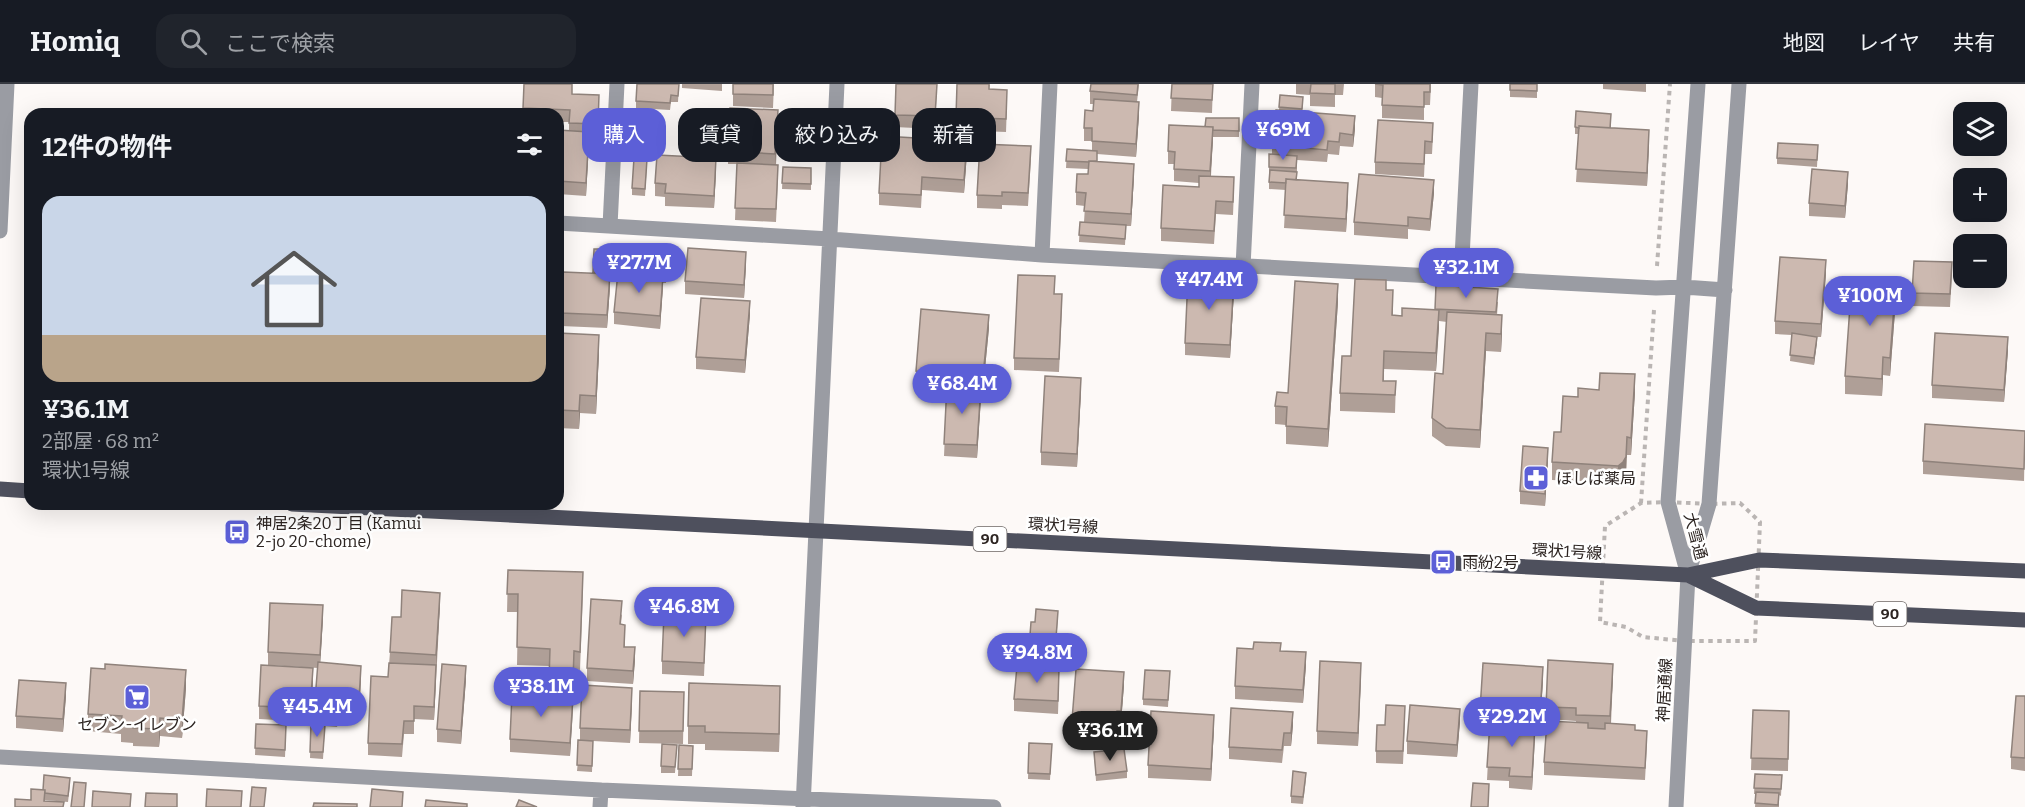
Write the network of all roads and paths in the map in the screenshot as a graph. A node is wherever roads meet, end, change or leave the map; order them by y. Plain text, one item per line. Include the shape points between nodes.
1 (7, 84) edge
2 (617, 84) edge
3 (837, 84) edge
4 (1050, 84) edge
5 (1252, 84) edge
6 (1471, 84) edge
7 (1698, 84) edge
8 (1739, 84) edge
9 (0, 204) edge
10 (564, 223) edge
11 (610, 226) junction
12 (0, 231) edge
13 (830, 239) junction
14 (1042, 255) junction
15 (1243, 267) junction
16 (1461, 277) junction
17 (1684, 287) junction
18 (1725, 290) junction
19 (0, 489) edge
20 (24, 491) edge
21 (1641, 503) dead end
22 (1740, 503) dead end
23 (413, 510) edge
24 (1760, 522) dead end
25 (1605, 526) dead end
26 (817, 530) junction
27 (2025, 571) edge
28 (1688, 575) junction
29 (2025, 620) edge
30 (1600, 622) dead end
31 (1642, 637) dead end
32 (0, 757) edge
33 (601, 790) junction
34 (803, 803) edge
35 (600, 807) edge
36 (994, 807) edge
37 (1676, 807) edge

1 - 9 street
2 - 11 street
3 - 13 street
4 - 14 street
5 - 15 street
6 - 16 street
7 - 17 street, 大雪通
8 - 18 street, 大雪通
9 - 12 street
10 - 11 street
11 - 13 street
13 - 14 street
13 - 26 street
14 - 15 street
15 - 16 street
16 - 17 street
17 - 18 street
17 - 28 street, 大雪通 via 1668,502
18 - 28 street, 大雪通 via 1709,504
19 - 20 main road
21 - 25 path
22 - 24 path
23 - 26 main road, 環状1号線 / 90
26 - 28 main road, 環状1号線 / 90
26 - 34 street
27 - 28 main road, 環状1号線 / 90 via 1759,561
28 - 29 main road, 環状1号線 / 90 via 1755,608
28 - 37 street, 神居通線
30 - 31 path via 1626,627
32 - 33 street
33 - 34 street
33 - 35 street
34 - 36 street

